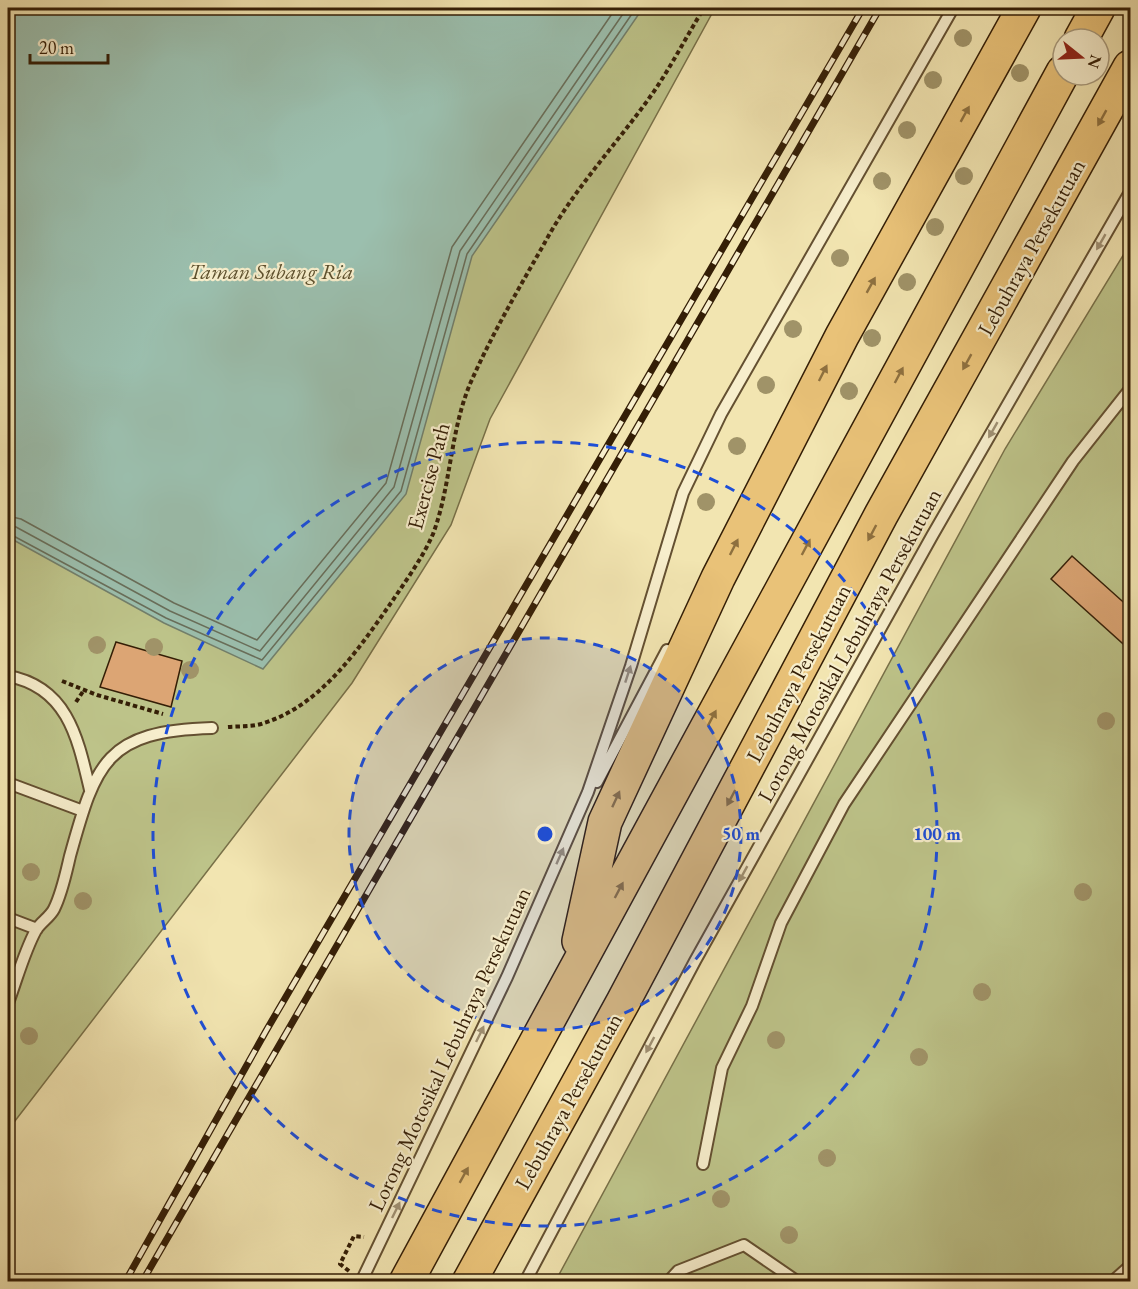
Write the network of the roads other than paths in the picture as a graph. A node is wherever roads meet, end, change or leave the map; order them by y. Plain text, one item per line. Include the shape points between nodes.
1 (953, 8) edge
2 (1024, 8) edge
3 (1098, 8) edge
4 (1088, 27) edge
5 (1131, 67) edge
6 (1055, 87) edge
7 (1131, 192) edge
8 (1131, 388) edge
9 (718, 578) junction
10 (684, 622) dead end
11 (672, 641) dead end
12 (8, 676) edge
13 (212, 728) road end
14 (8, 783) edge
15 (90, 790) junction
16 (83, 811) junction
17 (570, 832) junction
18 (8, 918) edge
19 (37, 929) junction
20 (572, 978) junction
21 (8, 1003) edge
22 (703, 1164) dead end
23 (1131, 1266) edge
24 (361, 1281) edge
25 (406, 1281) edge
26 (469, 1281) edge
27 (525, 1281) edge
28 (668, 1281) edge
29 (798, 1281) edge
30 (1112, 1281) edge

17 -> 1 lane, Lorong Motosikal Lebuhraya Persekutuan via 588,792 631,666 683,493 721,414
9 -> 2 highway via 842,336
3 - 4 highway
5 -> 26 highway, Lebuhraya Persekutuan via 887,505 623,1002
20 -> 6 highway
7 -> 27 lane, Lorong Motosikal Lebuhraya Persekutuan via 700,950
8 - 22 lane via 1073,460 844,804 781,923 752,1006 722,1068
9 - 10 lane
20 -> 9 highway via 605,822
11 - 17 lane, Lorong Motosikal Lebuhraya Persekutuan
12 - 15 lane via 41,687 66,715 78,741
13 - 15 lane via 175,729 148,735 102,766
14 - 16 lane
15 - 16 lane
16 - 19 lane via 54,910
24 -> 17 lane, Lorong Motosikal Lebuhraya Persekutuan via 507,977
18 - 19 lane
19 - 21 lane
25 -> 20 highway
23 - 30 lane
28 - 29 lane via 678,1271 744,1245

